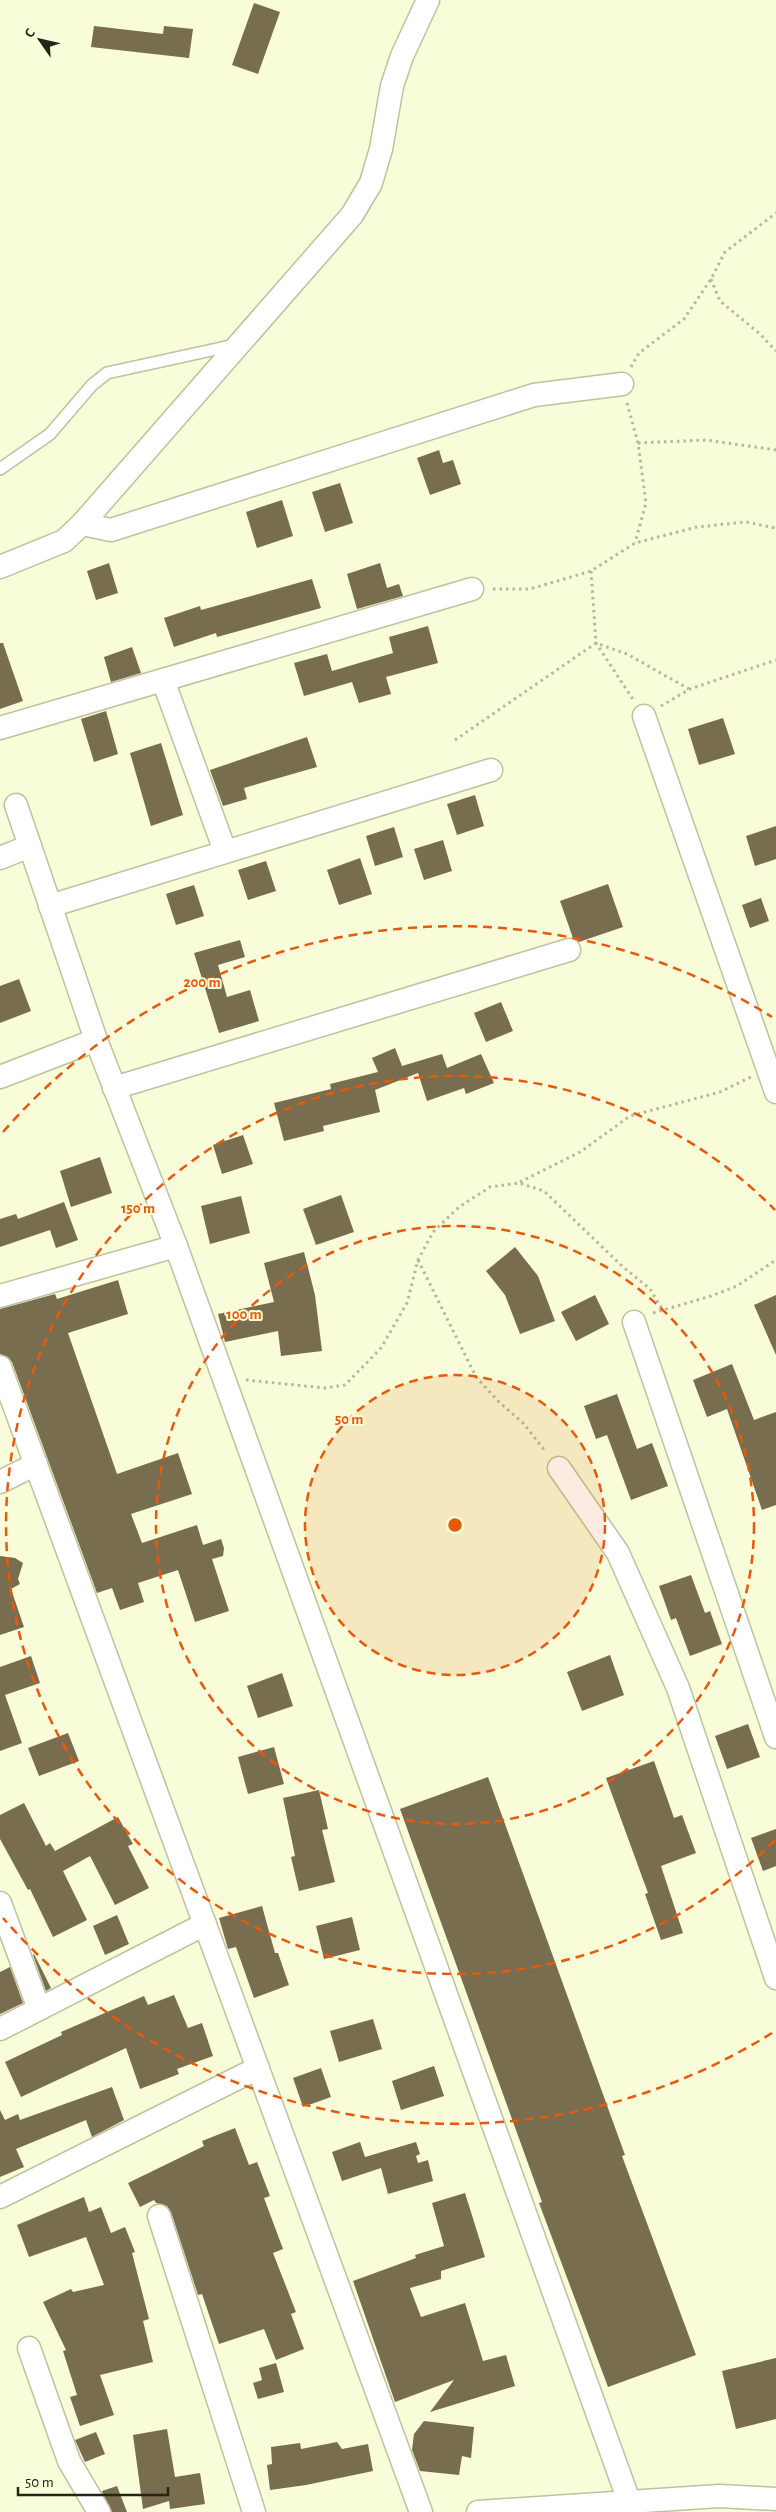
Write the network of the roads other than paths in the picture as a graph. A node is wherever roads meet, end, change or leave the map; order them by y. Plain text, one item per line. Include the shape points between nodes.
1 (428, 0) edge
2 (239, 344) junction
3 (622, 384) road end
4 (0, 468) edge
5 (82, 524) junction
6 (0, 567) edge
7 (472, 589) road end
8 (163, 680) junction
9 (644, 716) road end
10 (0, 728) edge
11 (492, 770) dead end
12 (16, 805) dead end
13 (30, 846) junction
14 (225, 851) junction
15 (0, 858) edge
16 (50, 906) junction
17 (569, 950) dead end
18 (96, 1040) junction
19 (0, 1078) edge
20 (114, 1088) junction
21 (776, 1092) edge
22 (176, 1246) junction
23 (0, 1296) edge
24 (634, 1322) road end
25 (0, 1367) edge
26 (36, 1464) junction
27 (559, 1468) road end
28 (0, 1482) edge
29 (776, 1737) edge
30 (0, 1903) edge
31 (205, 1924) junction
32 (776, 1978) edge
33 (39, 2009) junction
34 (0, 2029) edge
35 (258, 2068) junction
36 (0, 2197) edge
37 (159, 2216) dead end
38 (29, 2348) dead end
39 (629, 2501) junction
40 (767, 2503) edge
41 (99, 2512) edge
42 (254, 2512) edge
43 (421, 2512) edge
44 (490, 2512) edge

1 - 2 street via 392,86 381,149 370,183 352,215
2 - 4 lane via 107,374 92,385 50,434
2 - 5 street
3 - 5 street via 534,395 111,530
5 - 6 street via 64,541
7 - 8 street
8 - 10 street
8 - 14 street
9 - 21 street
11 - 14 street
12 - 13 street
13 - 15 street
13 - 16 street
14 - 16 street
16 - 18 street
17 - 20 street
18 - 19 street
18 - 20 street
20 - 22 street
22 - 23 street
22 - 39 street
24 - 29 street
25 - 26 street
26 - 28 street
26 - 31 street
27 - 32 street via 618,1553 678,1688
30 - 33 street
31 - 33 street
31 - 35 street
33 - 34 street
35 - 36 street
35 - 43 street
37 - 42 street
38 - 41 street via 69,2462
39 - 40 street via 718,2496
39 - 44 street

